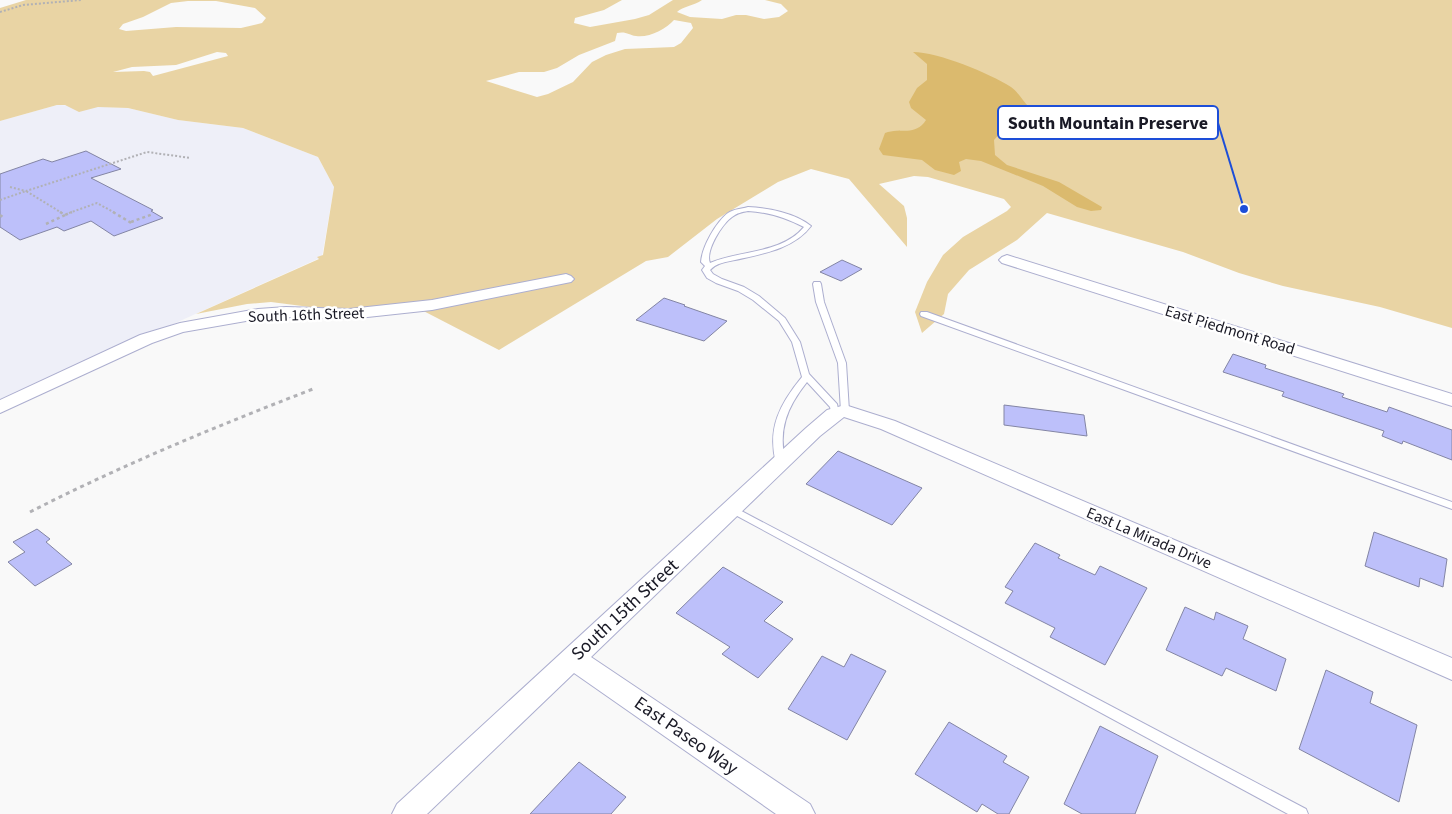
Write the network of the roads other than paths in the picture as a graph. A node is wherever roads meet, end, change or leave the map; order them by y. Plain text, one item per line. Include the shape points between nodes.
1 (1008, 260) dead end
2 (709, 266) junction
3 (566, 279) dead end
4 (817, 284) dead end
5 (924, 314) dead end
6 (807, 377) junction
7 (1452, 400) edge
8 (0, 407) edge
9 (840, 412) junction
10 (781, 463) junction
11 (1452, 506) edge
12 (732, 508) junction
13 (573, 658) junction
14 (1452, 669) edge
15 (407, 814) edge
16 (800, 814) edge
17 (1301, 814) edge

1 - 7 street, East Piedmont Road
2 - 2 lane via 788,242 808,226 769,212 739,210 729,216 708,244 705,262
2 - 6 lane via 706,270 710,276 756,298 782,320 796,342
3 - 8 street, South 16th Street via 432,304 349,314 258,314 180,328 146,339
4 - 9 lane via 820,302 842,363
5 - 11 lane
6 - 9 lane
6 - 10 lane via 782,414 776,450
9 - 10 street, South 15th Street
9 - 14 street, East La Mirada Drive via 888,425
10 - 12 street, South 15th Street
12 - 13 street, South 15th Street
12 - 17 lane
13 - 15 street, South 15th Street
13 - 16 street, East Paseo Way

